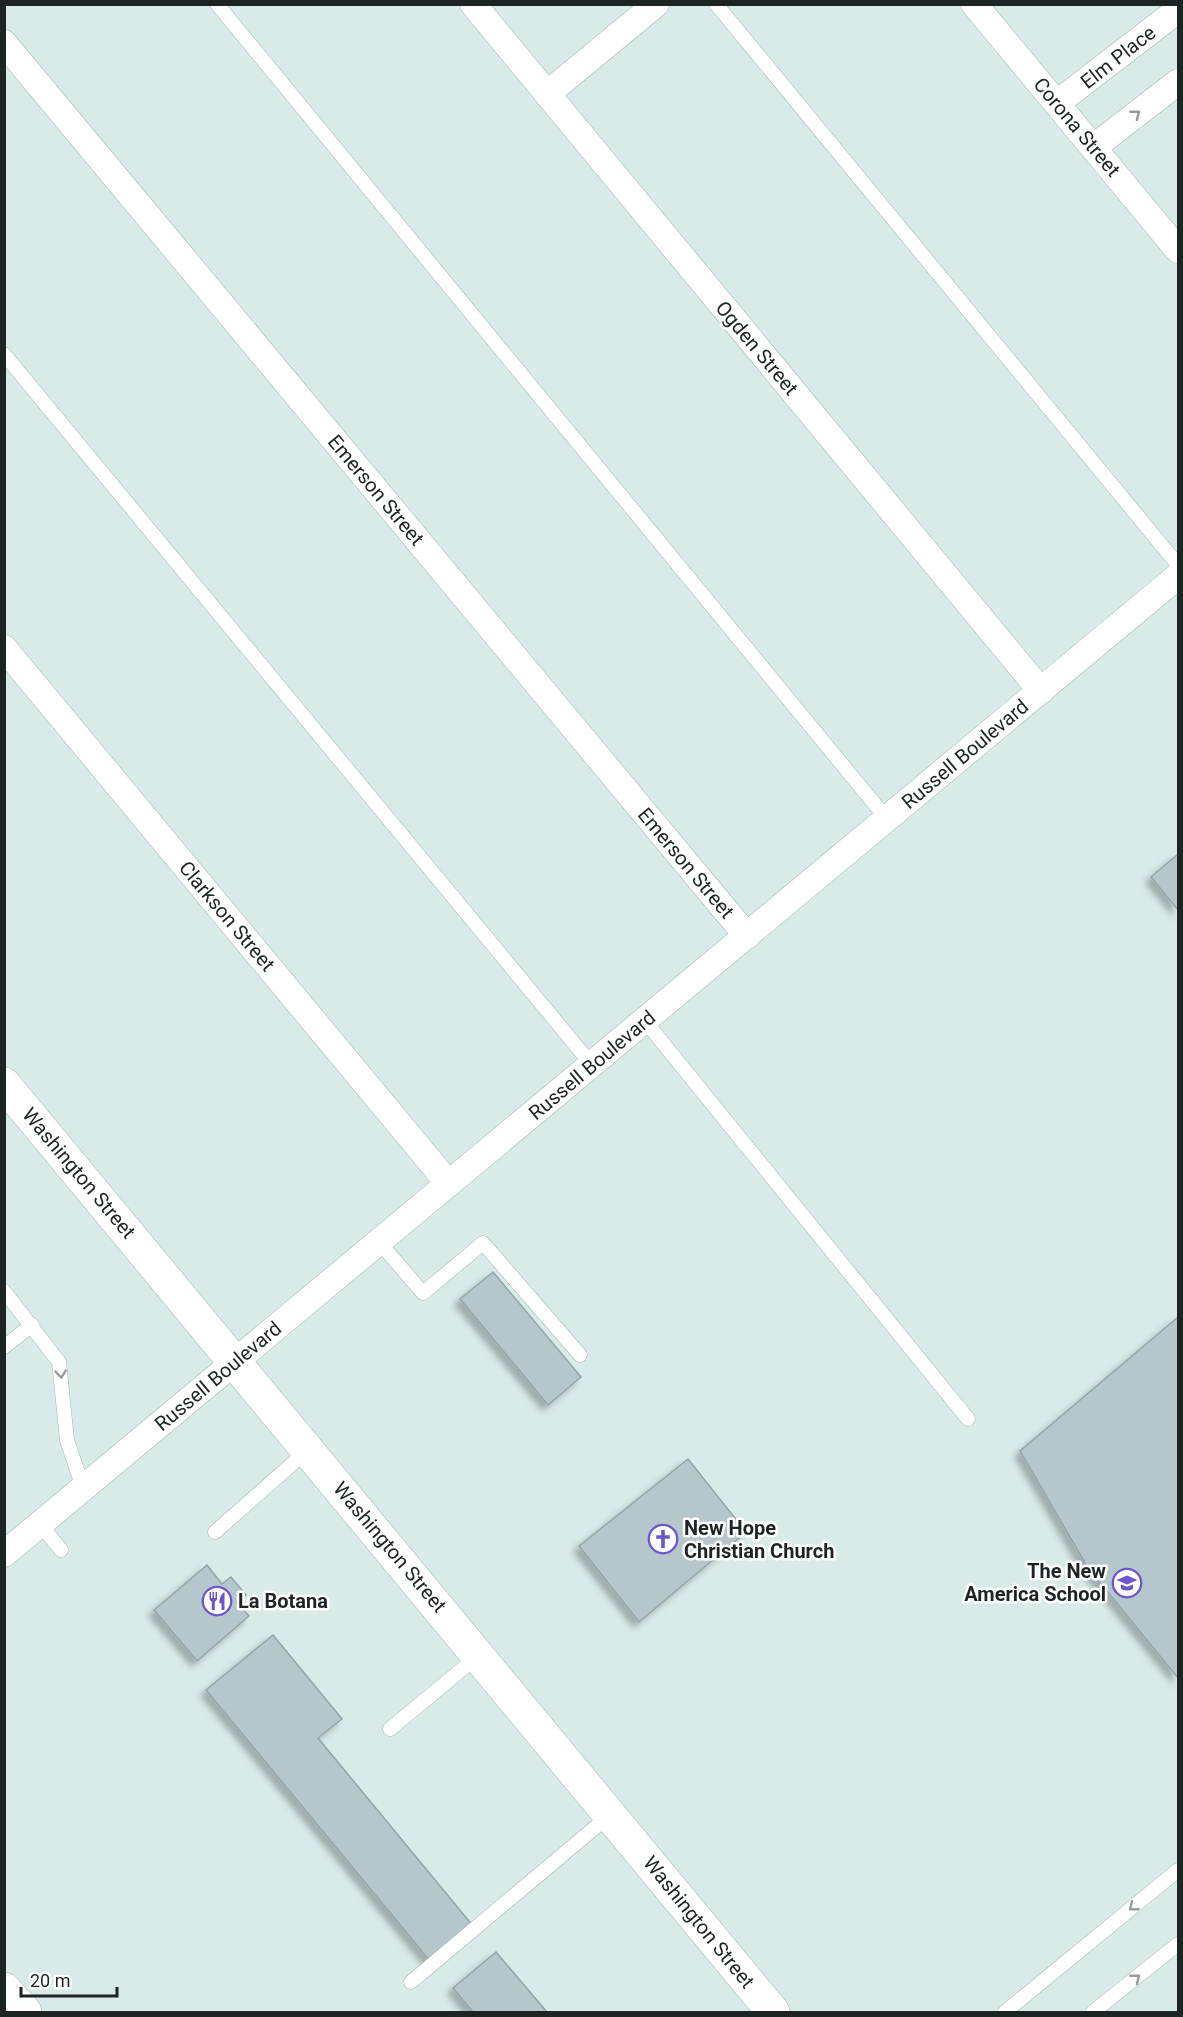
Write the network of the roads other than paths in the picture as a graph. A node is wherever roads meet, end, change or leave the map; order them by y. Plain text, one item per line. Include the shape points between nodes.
1 (217, 4) edge
2 (473, 4) edge
3 (656, 4) edge
4 (716, 4) edge
5 (974, 4) edge
6 (1179, 10) edge
7 (4, 43) edge
8 (1179, 82) edge
9 (547, 94) junction
10 (1057, 104) junction
11 (1094, 147) junction
12 (1179, 250) edge
13 (4, 354) edge
14 (1179, 565) edge
15 (1179, 576) edge
16 (4, 648) edge
17 (1041, 691) junction
18 (887, 819) junction
19 (747, 936) junction
20 (645, 1021) junction
21 (592, 1065) junction
22 (4, 1084) edge
23 (449, 1184) junction
24 (379, 1242) junction
25 (4, 1291) edge
26 (32, 1325) junction
27 (4, 1347) edge
28 (580, 1355) dead end
29 (236, 1361) junction
30 (968, 1419) dead end
31 (309, 1449) junction
32 (83, 1488) junction
33 (40, 1524) junction
34 (215, 1532) dead end
35 (62, 1551) dead end
36 (4, 1554) edge
37 (478, 1655) junction
38 (390, 1730) dead end
39 (610, 1815) junction
40 (1179, 1870) edge
41 (1179, 1944) edge
42 (411, 1982) dead end
43 (4, 1989) edge
44 (25, 2013) edge
45 (773, 2013) edge
46 (1005, 2013) edge
47 (1093, 2013) edge

1 - 18 lane
2 - 9 street, Ogden Street
3 - 9 street
4 - 14 lane
5 - 10 street, Corona Street
6 - 10 street, Elm Place
7 - 19 street, Emerson Street
11 -> 8 street
9 - 17 street, Ogden Street
10 - 11 street, Corona Street
11 - 12 street, Corona Street
13 - 21 lane
15 - 17 street, Russell Boulevard
16 - 23 street, Clarkson Street
17 - 18 street, Russell Boulevard
18 - 19 street, Russell Boulevard
19 - 20 street, Russell Boulevard
20 - 21 street, Russell Boulevard
20 - 30 lane
21 - 23 street, Russell Boulevard
22 - 29 main road, Washington Street
23 - 24 street, Russell Boulevard
24 - 28 lane via 423,1293 483,1244
24 - 29 street, Russell Boulevard
25 - 26 lane
26 - 27 lane
26 -> 32 lane via 60,1362 67,1440
29 - 31 main road, Washington Street
29 - 32 street, Russell Boulevard
31 - 34 lane
31 - 37 main road, Washington Street
32 - 33 street, Russell Boulevard
33 - 35 lane
33 - 36 street, Russell Boulevard
37 - 38 lane
37 - 39 main road, Washington Street
39 - 42 lane
39 - 45 main road, Washington Street
40 -> 46 lane
47 -> 41 lane
43 - 44 main road

